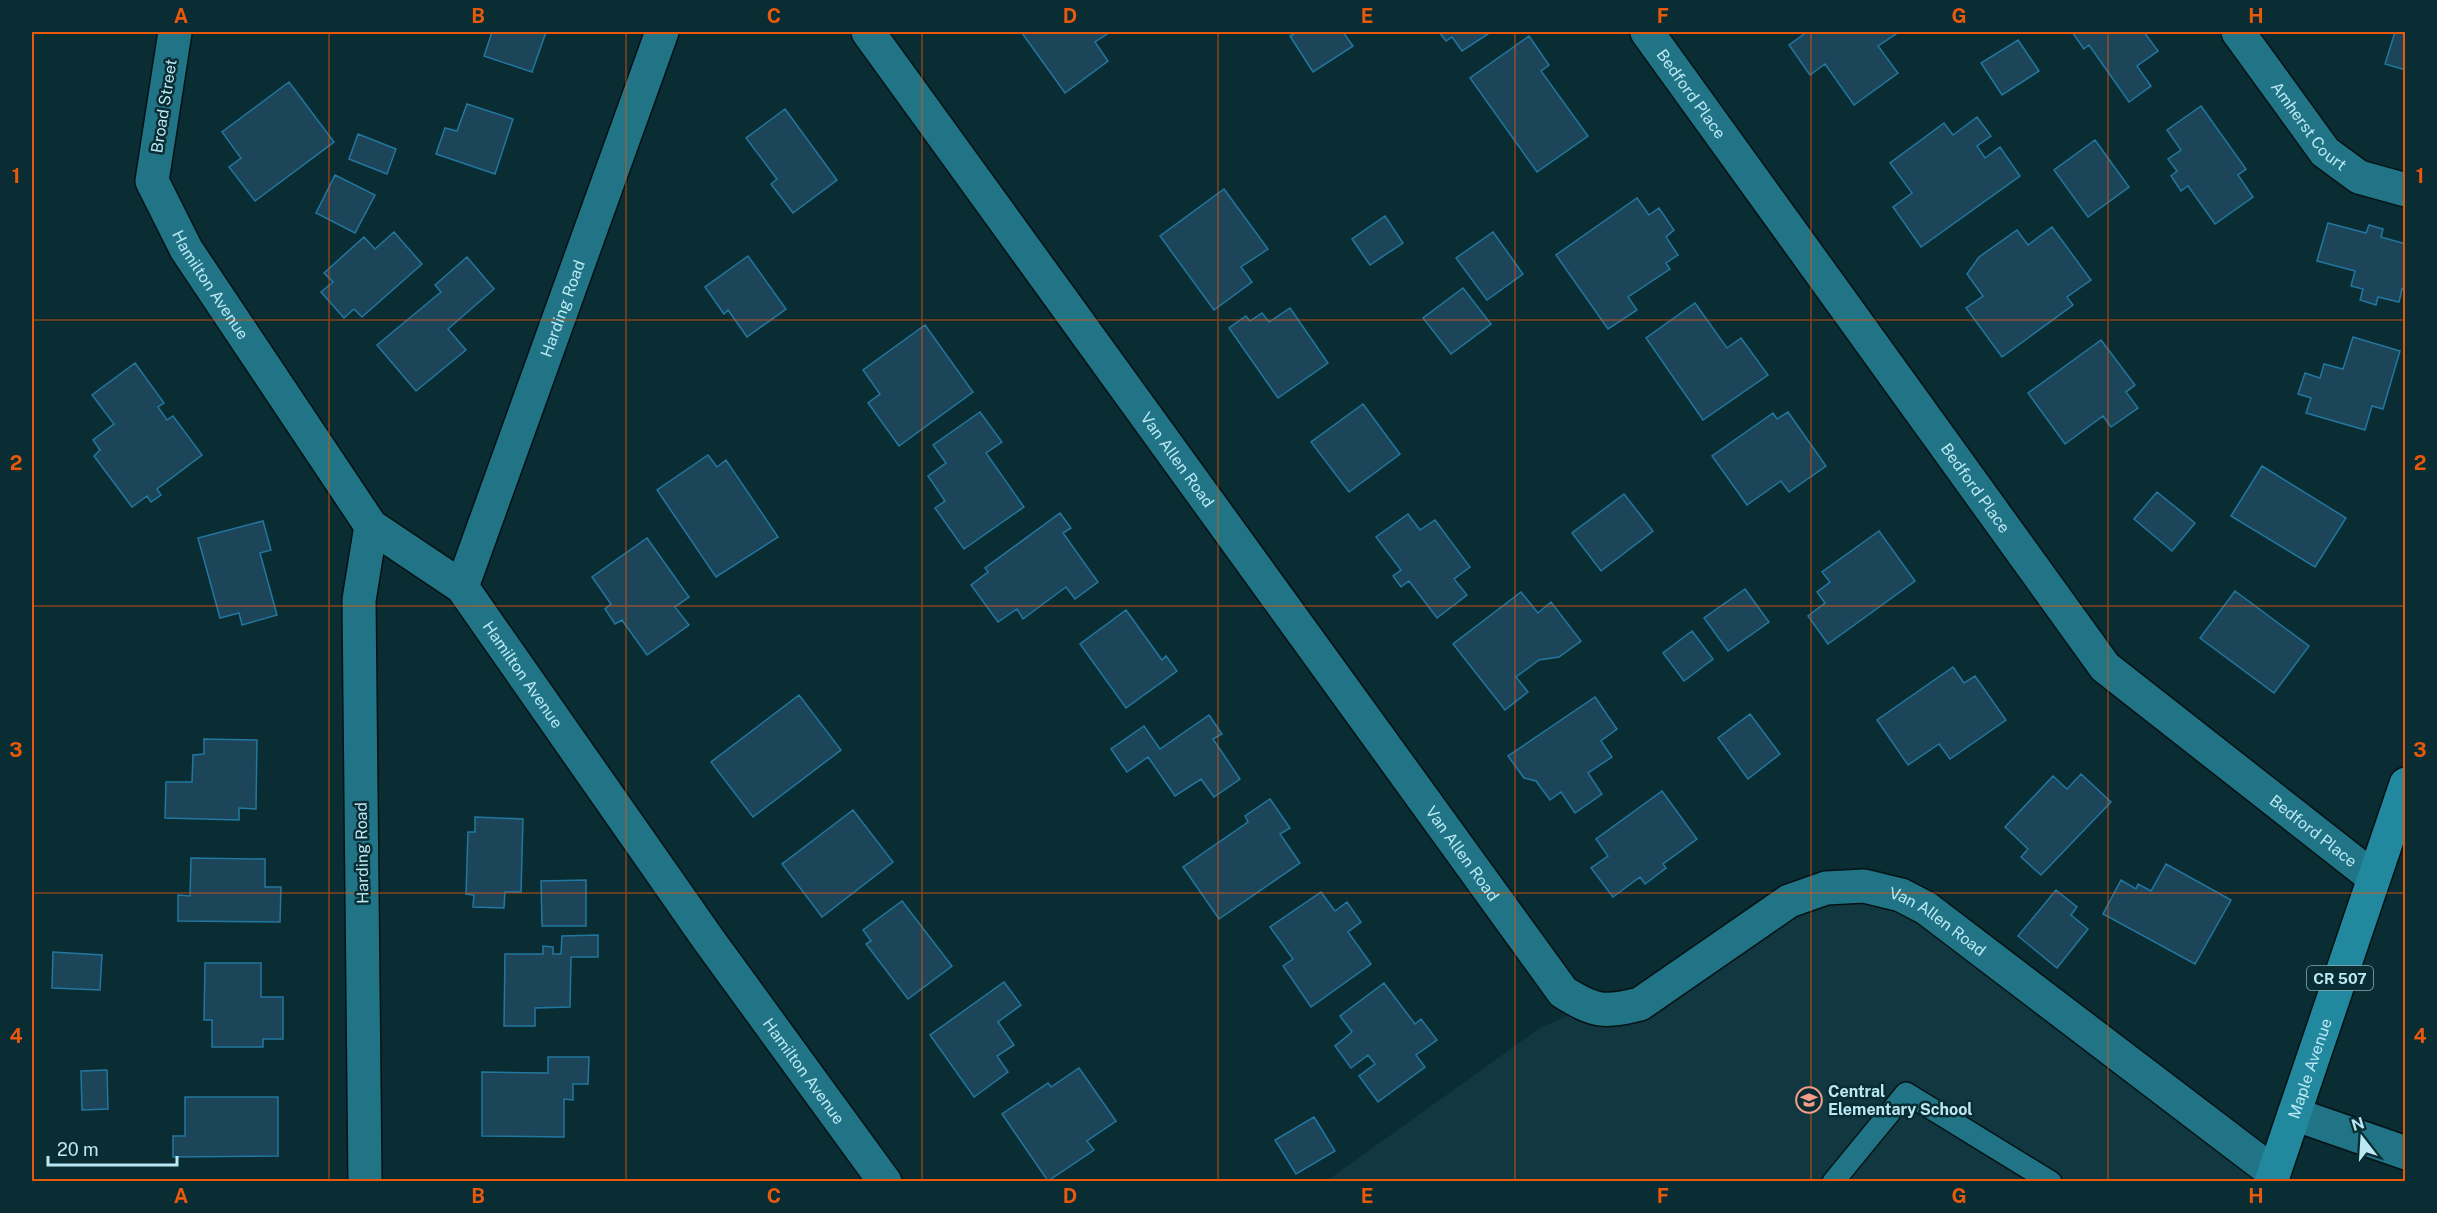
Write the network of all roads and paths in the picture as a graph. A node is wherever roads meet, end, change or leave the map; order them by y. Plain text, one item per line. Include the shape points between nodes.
1 (175, 32) edge
2 (662, 32) edge
3 (868, 32) edge
4 (1647, 32) edge
5 (2238, 32) edge
6 (152, 181) joint
7 (2406, 190) edge
8 (371, 526) junction
9 (462, 588) junction
10 (2406, 784) edge
11 (2374, 878) junction
12 (2294, 1114) junction
13 (2406, 1153) edge
14 (2273, 1177) edge
15 (365, 1182) edge
16 (885, 1182) edge
17 (1833, 1182) edge
18 (2051, 1182) edge

1 - 6 street, Broad Street
2 - 9 street, Harding Road
3 - 14 street, Van Allen Road via 1563,992 1587,1007 1614,1011 1640,1004 1790,901 1826,888 1863,886 1901,895 1926,908
4 - 11 street, Bedford Place via 2105,667
5 - 7 street, Amherst Court via 2325,152 2359,177
6 - 8 street, Hamilton Avenue via 186,249
8 - 9 street, Hamilton Avenue
8 - 15 street, Harding Road via 359,600
9 - 16 street, Hamilton Avenue via 708,939
10 - 11 main road, Maple Avenue / CR 507
11 - 12 main road, Maple Avenue / CR 507
12 - 13 street
12 - 14 main road, Maple Avenue / CR 507
17 - 18 lane via 1906,1093

